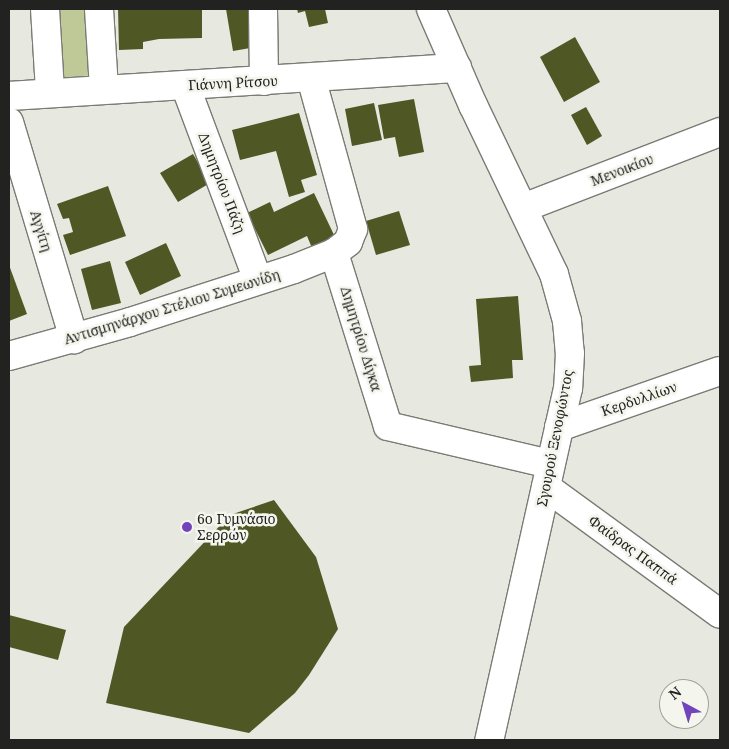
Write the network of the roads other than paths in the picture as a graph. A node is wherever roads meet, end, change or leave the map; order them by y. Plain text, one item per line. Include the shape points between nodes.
1 (45, 9) edge
2 (99, 9) edge
3 (263, 9) edge
4 (431, 9) edge
5 (457, 68) junction
6 (311, 78) junction
7 (264, 81) junction
8 (185, 85) junction
9 (104, 88) junction
10 (50, 91) junction
11 (9, 96) edge
12 (9, 122) edge
13 (720, 132) edge
14 (523, 208) junction
15 (334, 253) junction
16 (258, 280) junction
17 (74, 339) junction
18 (9, 356) edge
19 (720, 371) edge
20 (558, 427) junction
21 (548, 476) junction
22 (720, 614) edge
23 (489, 740) edge

1 - 10 street
2 - 9 street
3 - 7 street
4 - 5 street, Σγουρού Ξενοφώντος
5 - 6 street, Γιάννη Ρίτσου
5 - 14 street, Σγουρού Ξενοφώντος
6 - 7 street, Γιάννη Ρίτσου
6 - 15 street via 353,229 348,242
7 - 8 street, Γιάννη Ρίτσου
8 - 9 street, Γιάννη Ρίτσου
8 - 16 street, Δημητρίου Πάζη
9 - 10 street, Γιάννη Ρίτσου
10 - 11 street, Γιάννη Ρίτσου
12 - 17 street, Αγγίτη
13 - 14 street, Μενοικίου
14 - 20 street, Σγουρού Ξενοφώντος via 554,274 567,321 570,368
15 - 16 street, Αντισμηνάρχου Στέλιου Συμεωνίδη
15 - 21 street, Δημητρίου Δίγκα via 388,426
16 - 17 street, Αντισμηνάρχου Στέλιου Συμεωνίδη
17 - 18 street, Αντισμηνάρχου Στέλιου Συμεωνίδη
19 - 20 street, Κερδυλλίων
20 - 21 street, Σγουρού Ξενοφώντος
21 - 22 street, Φαίδρας Παππά
21 - 23 street, Σγουρού Ξενοφώντος

